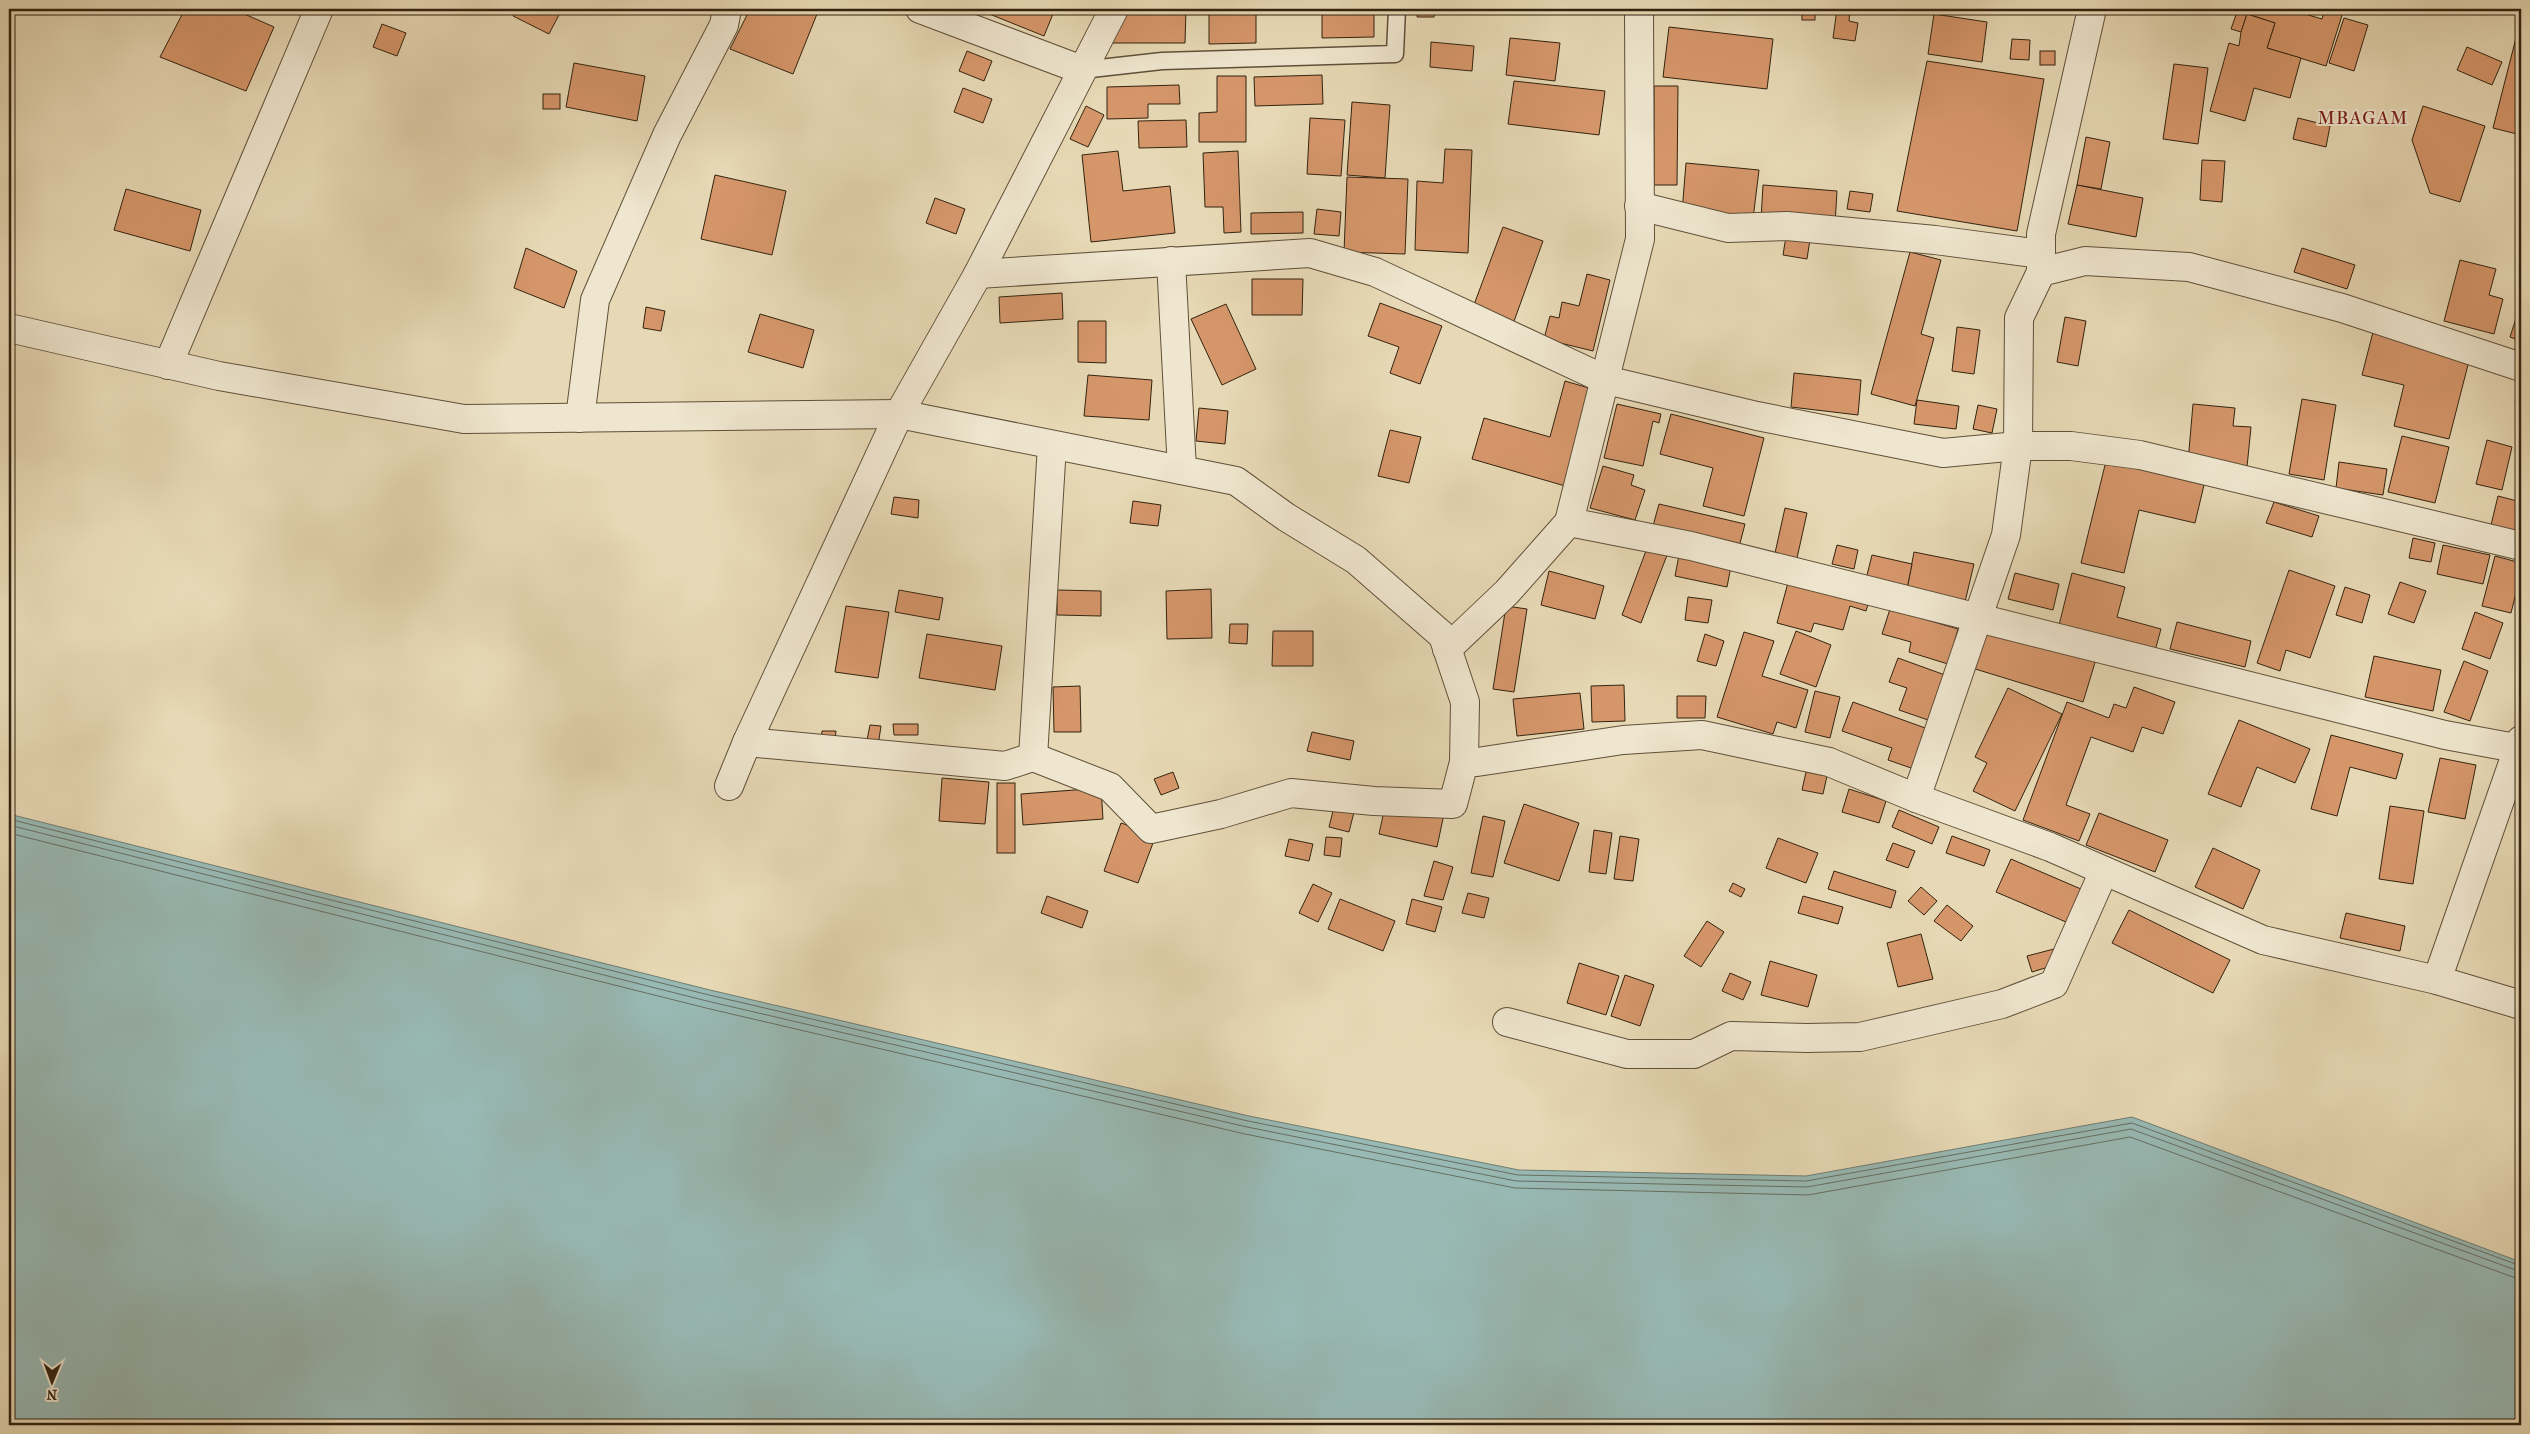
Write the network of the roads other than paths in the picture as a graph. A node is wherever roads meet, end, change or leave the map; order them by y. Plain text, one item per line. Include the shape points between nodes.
1 (319, 9) edge
2 (727, 9) edge
3 (920, 9) edge
4 (1114, 9) edge
5 (1397, 9) edge
6 (1639, 9) edge
7 (2092, 9) edge
8 (1082, 70) junction
9 (1640, 206) junction
10 (1171, 260) junction
11 (2041, 263) junction
12 (978, 274) junction
13 (9, 328) edge
14 (168, 364) junction
15 (2521, 367) edge
16 (1606, 380) junction
17 (899, 414) junction
18 (580, 418) junction
19 (1052, 445) junction
20 (2018, 446) junction
21 (1182, 470) junction
22 (1569, 522) junction
23 (2521, 546) edge
24 (1978, 618) junction
25 (1447, 649) junction
26 (747, 742) junction
27 (2520, 746) edge
28 (1033, 757) junction
29 (1464, 762) junction
30 (729, 786) dead end
31 (1916, 798) junction
32 (2104, 871) junction
33 (2436, 980) junction
34 (2521, 1005) edge
35 (1507, 1022) dead end

1 - 14 street
2 - 18 street via 724,25 667,136 595,300
3 - 8 street
4 - 8 street
5 - 8 lane via 1395,54 1162,61
6 - 9 street
7 - 11 street via 2041,234
8 - 12 street
9 - 11 street via 1728,228 1787,226 1936,240
9 - 16 street via 1640,239
10 - 12 street
10 - 16 street via 1310,253 1375,272
10 - 21 street
11 - 15 street via 2085,261 2188,267 2342,308
11 - 20 street via 2019,318
12 - 17 street
13 - 14 street
14 - 18 street via 464,419
16 - 20 street via 1758,416 1943,453
16 - 22 street
17 - 18 street
17 - 19 street
17 - 26 street
19 - 21 street
19 - 28 street
20 - 23 street via 2071,446 2140,456
20 - 24 street via 2006,535
21 - 25 street via 1236,481 1286,517 1356,560 1443,636
22 - 24 street via 1691,546
22 - 25 street via 1507,592
24 - 27 street via 2445,735
24 - 31 street
25 - 29 street via 1465,702
26 - 28 street via 1005,766
26 - 30 street
27 - 33 street
28 - 29 street via 1110,787 1151,829 1221,814 1291,793 1454,804
29 - 31 street via 1622,740 1702,735 1829,762
31 - 32 street via 2050,847
32 - 33 street via 2263,940
32 - 35 street via 2054,984 2002,1004 1860,1036 1732,1036 1694,1054 1627,1054
33 - 34 street

